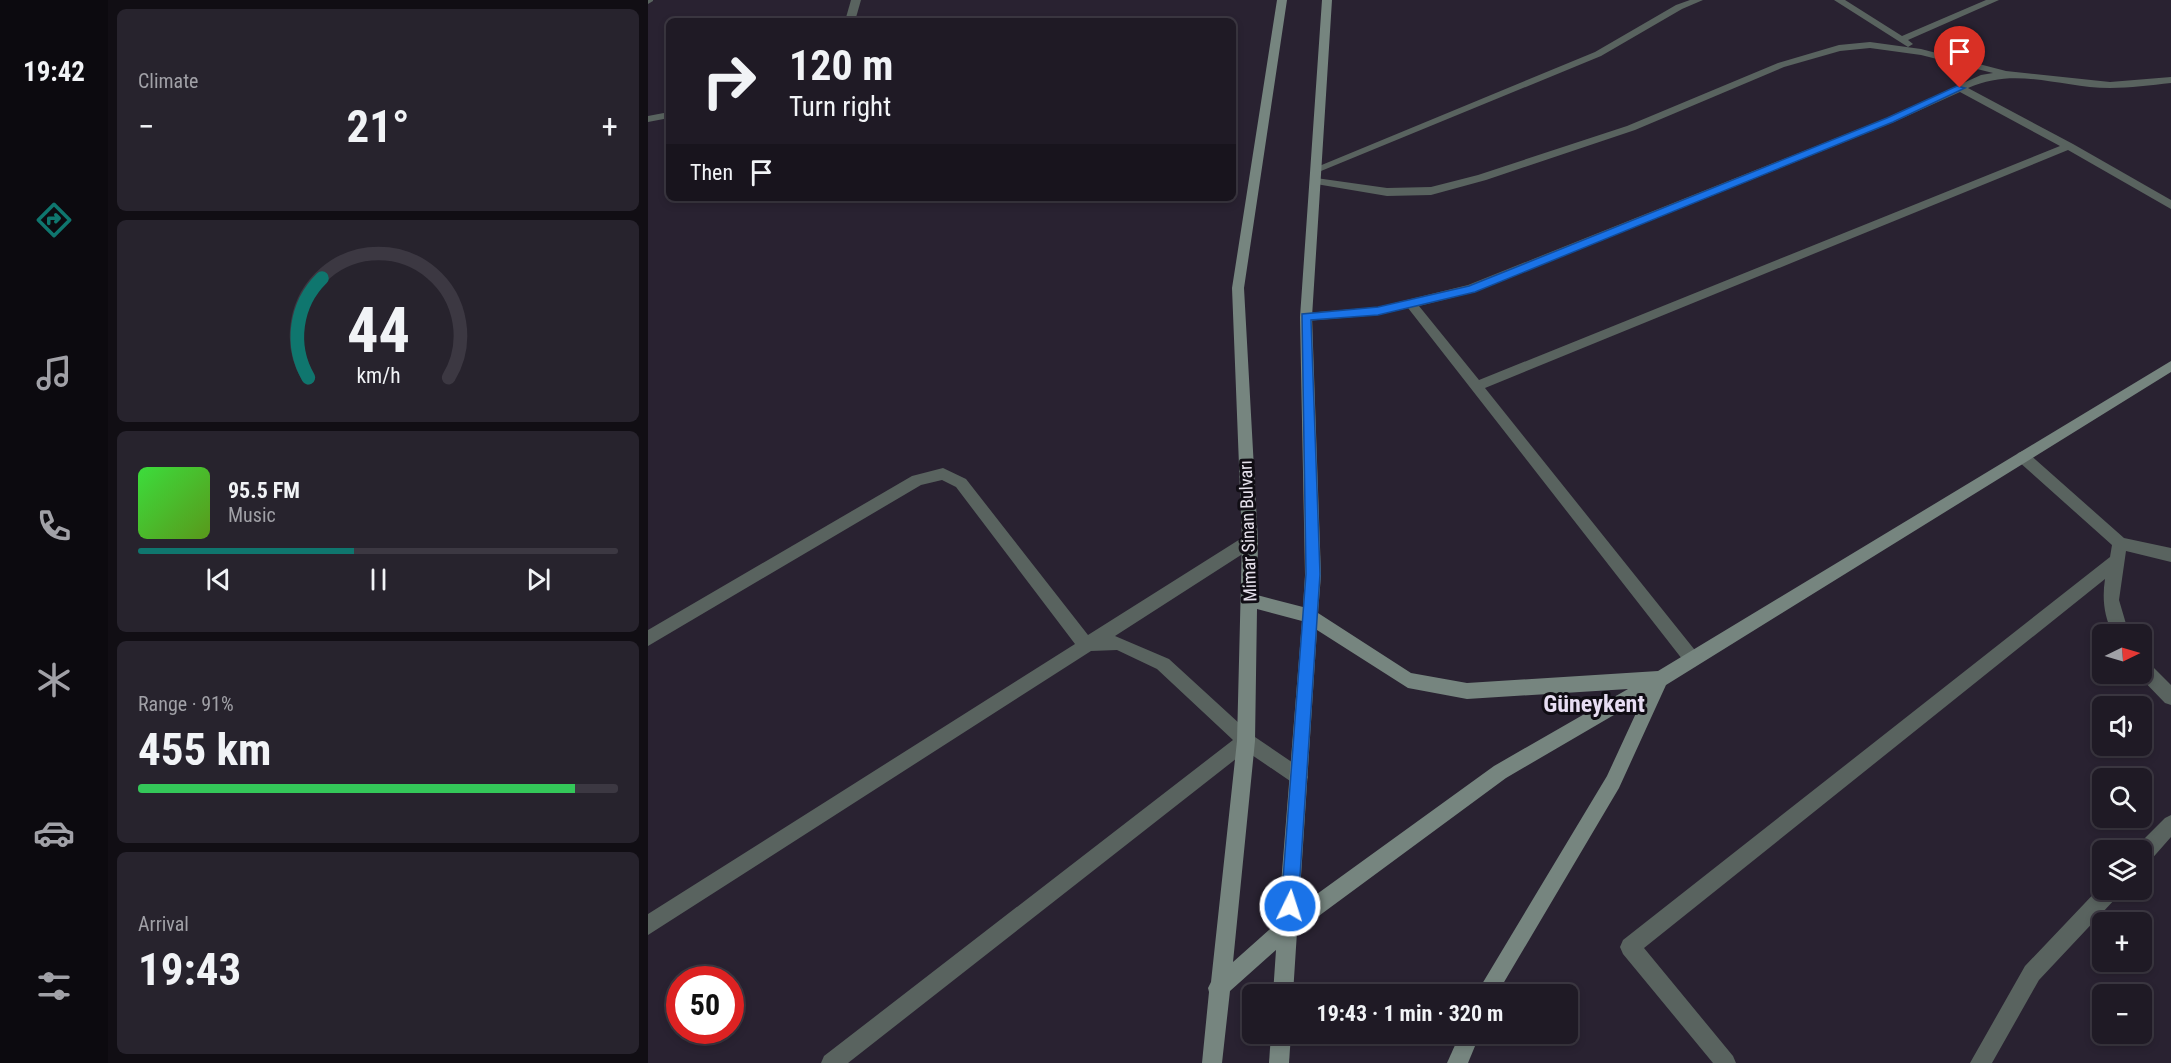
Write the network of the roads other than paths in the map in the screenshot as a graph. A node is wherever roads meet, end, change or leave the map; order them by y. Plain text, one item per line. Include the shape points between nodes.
1 (856, 0) edge
2 (1282, 0) edge
3 (1328, 0) edge
4 (1698, 0) edge
5 (1839, 0) edge
6 (1994, 0) edge
7 (851, 18) edge
8 (1902, 39) junction
9 (1921, 52) junction
10 (2009, 74) junction
11 (2171, 80) edge
12 (1960, 88) junction
13 (666, 116) edge
14 (648, 119) edge
15 (2069, 146) junction
16 (1316, 175) junction
17 (2171, 205) edge
18 (1411, 304) junction
19 (1306, 317) junction
20 (2171, 366) edge
21 (1477, 386) junction
22 (2023, 457) junction
23 (1250, 540) junction
24 (2118, 552) junction
25 (2171, 555) edge
26 (1251, 601) junction
27 (1310, 616) junction
28 (2115, 624) edge
29 (648, 639) edge
30 (1085, 644) junction
31 (1692, 659) junction
32 (2152, 677) edge
33 (1660, 679) junction
34 (2171, 697) edge
35 (1246, 741) junction
36 (1299, 777) junction
37 (2171, 824) edge
38 (2152, 844) edge
39 (2101, 900) edge
40 (648, 925) edge
41 (1288, 927) junction
42 (1284, 984) edge
43 (1492, 984) edge
44 (1218, 988) junction
45 (1280, 1044) edge
46 (1466, 1044) edge
47 (831, 1063) edge
48 (1212, 1063) edge
49 (1279, 1063) edge
50 (1458, 1063) edge
51 (1726, 1063) edge
52 (1980, 1063) edge

1 - 7 street
2 - 23 main road, Mimar Sinan Bulvarı via 1238,288
3 - 16 main road
4 - 16 street via 1598,54
5 - 8 street
6 - 8 street
8 - 9 street
9 - 10 street
9 - 16 street via 1870,45 1839,48 1780,65 1631,128 1431,191 1387,192
10 - 11 street via 2110,86
10 - 12 street via 1985,77
12 - 15 street
12 - 18 street via 1472,289
13 - 14 street
15 - 17 street
15 - 21 street
16 - 19 main road
18 - 19 street
18 - 21 street
19 - 27 main road via 1313,574
20 - 22 main road
21 - 31 street
22 - 24 street
22 - 31 main road
23 - 26 main road, Mimar Sinan Bulvarı
23 - 30 street
24 - 25 street
24 - 28 street via 2109,597
24 - 51 street via 1630,947
26 - 27 main road
26 - 35 main road, Mimar Sinan Bulvarı
27 - 33 main road via 1407,680 1467,691
27 - 36 main road
29 - 30 street via 917,480 943,474 961,483
30 - 35 street via 1118,643 1163,664
30 - 40 street
31 - 33 main road
32 - 34 street
33 - 41 main road via 1500,772
33 - 43 main road via 1613,782
35 - 36 street
35 - 44 main road, Mimar Sinan Bulvarı
35 - 47 street
36 - 41 main road
37 - 38 street
39 - 52 street via 2032,973
41 - 42 main road
41 - 44 main road
44 - 48 main road, Mimar Sinan Bulvarı
45 - 49 main road
46 - 50 main road

